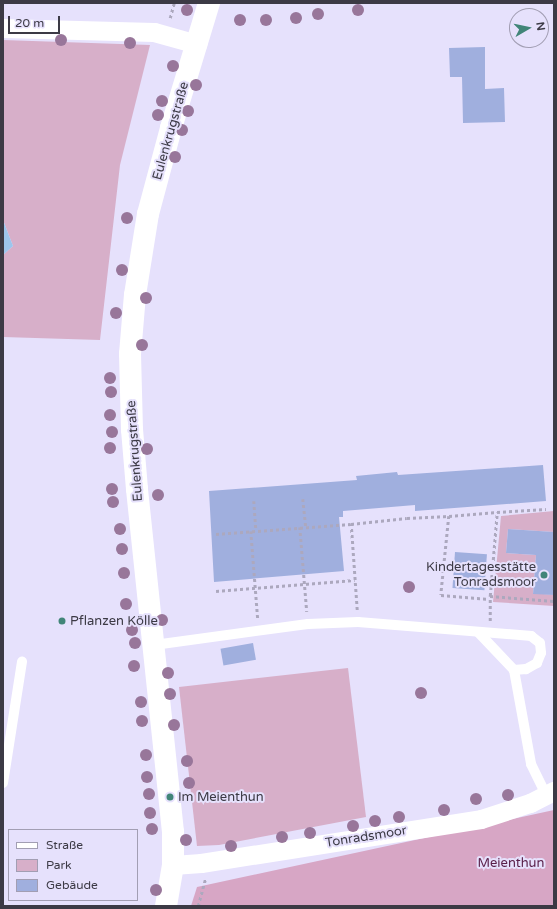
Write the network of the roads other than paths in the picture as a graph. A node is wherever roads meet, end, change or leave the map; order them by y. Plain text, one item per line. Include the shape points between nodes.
1 (209, 3) edge
2 (3, 28) edge
3 (197, 44) junction
4 (478, 632) junction
5 (154, 644) junction
6 (22, 661) dead end
7 (514, 670) junction
8 (3, 783) edge
9 (550, 793) edge
10 (173, 865) junction
11 (166, 906) edge

1 - 3 main road, Eulenkrugstraße
2 - 3 street via 154,32
3 - 5 main road, Eulenkrugstraße via 170,128 148,214 132,328 132,430
4 - 5 lane via 358,622 308,624
4 - 7 lane
4 - 7 lane via 531,636 540,643 541,653 537,663 526,669
5 - 10 main road, Eulenkrugstraße via 173,832
6 - 8 lane
7 - 9 lane via 531,764
9 - 10 street, Tonradsmoor via 530,804 480,819 201,863
10 - 11 main road, Eulenkrugstraße

